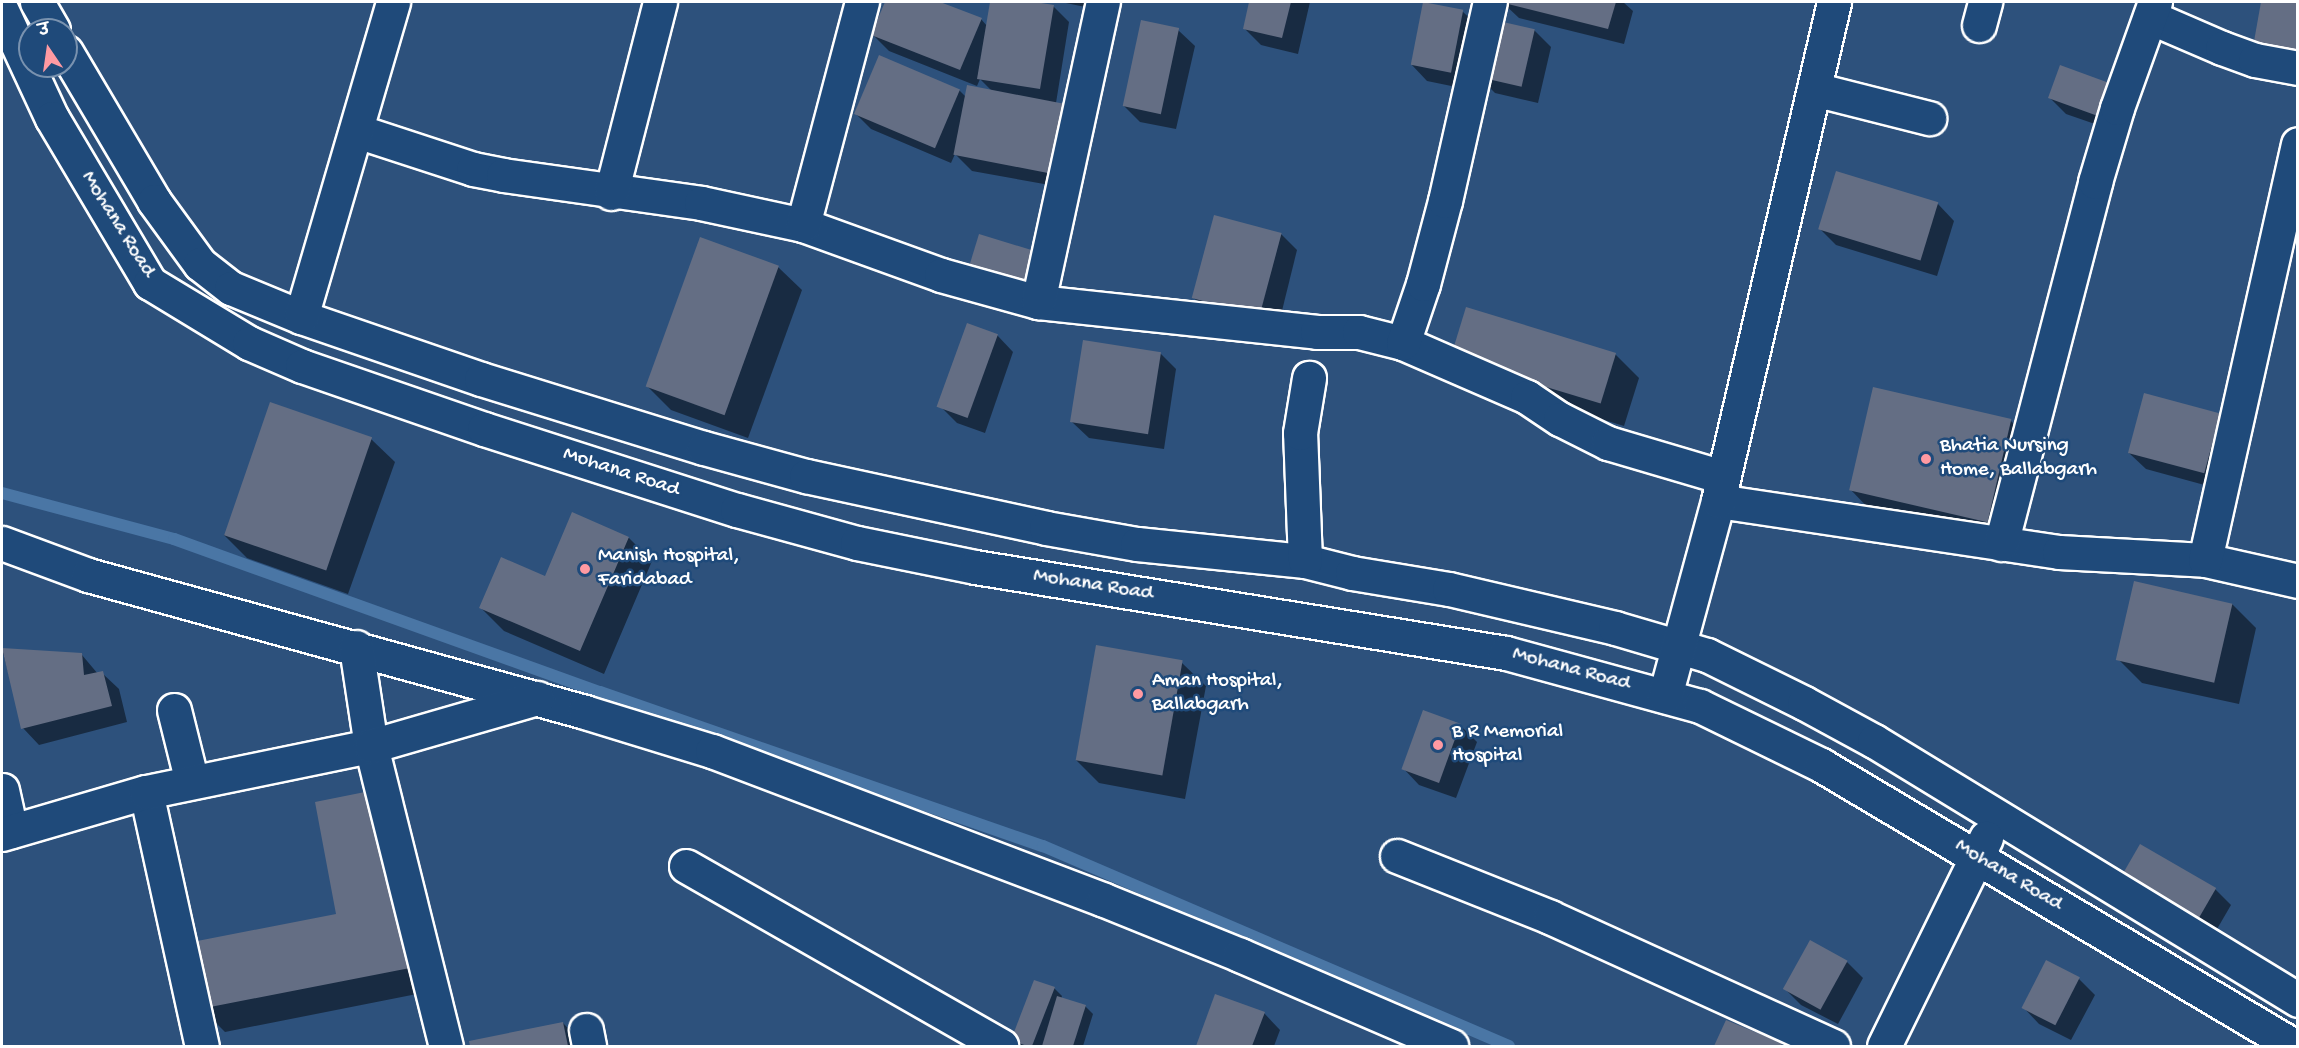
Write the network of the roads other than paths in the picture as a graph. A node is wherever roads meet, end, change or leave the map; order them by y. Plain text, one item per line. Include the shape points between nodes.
1 (37, 2) edge
2 (393, 2) edge
3 (660, 2) edge
4 (862, 2) edge
5 (1103, 2) edge
6 (1490, 2) edge
7 (1834, 2) edge
8 (2153, 9) edge
9 (2, 11) edge
10 (46, 18) edge
11 (2298, 68) edge
12 (78, 72) edge
13 (1814, 90) junction
14 (1929, 118) dead end
15 (357, 130) junction
16 (2298, 144) edge
17 (611, 193) junction
18 (803, 225) junction
19 (1038, 302) junction
20 (301, 317) junction
21 (1403, 343) junction
22 (1310, 378) dead end
23 (1720, 489) junction
24 (2, 543) edge
25 (2001, 544) junction
26 (2205, 560) junction
27 (1305, 561) junction
28 (2298, 581) edge
29 (1679, 646) junction
30 (356, 647) junction
31 (1665, 696) junction
32 (538, 698) junction
33 (174, 710) dead end
34 (371, 746) junction
35 (192, 782) junction
36 (2, 790) edge
37 (146, 792) junction
38 (1995, 815) junction
39 (6, 832) edge
40 (1397, 856) dead end
41 (1977, 857) junction
42 (686, 866) dead end
43 (2298, 1000) edge
44 (1419, 1040) edge
45 (202, 1047) edge
46 (446, 1047) edge
47 (1001, 1047) edge
48 (1451, 1047) edge
49 (1833, 1047) edge
50 (1884, 1047) edge
51 (2294, 1047) edge

1 - 10 street
2 - 15 street
3 - 17 street
4 - 18 street
5 - 19 street
6 - 21 street via 1445,201
7 - 13 street
8 - 11 street via 2222,48 2255,60
8 - 25 street via 2117,108
9 - 31 street, Mohana Road via 52,118 150,283 249,343 302,366 529,444 737,510 857,543 975,567 1506,653
12 - 20 street, Mohana Road via 154,201 200,264 231,288
13 - 14 street
13 - 23 street
15 - 17 street via 473,169
15 - 20 street
16 - 26 street
17 - 18 street via 701,203
18 - 19 street via 941,275
19 - 21 street via 1317,332 1359,332
20 - 27 street, Mohana Road via 481,379 705,448 911,501 1126,542
21 - 23 street via 1527,397 1608,443
22 - 27 street via 1300,433
23 - 25 street
23 - 29 street
24 - 30 street via 88,575
25 - 26 street via 2059,552
26 - 28 street
27 - 29 street, Mohana Road via 1511,602
29 - 31 street
29 - 38 street, Mohana Road via 1804,703
30 - 32 street
30 - 34 street
31 - 41 street, Mohana Road via 1711,711 1811,760
32 - 34 street
32 - 44 street via 712,751 1115,904 1240,955
33 - 35 street
34 - 35 street
34 - 46 street
35 - 37 street
36 - 39 street
37 - 39 street
37 - 45 street
38 - 41 street
38 - 43 street, Mohana Road
40 - 49 street via 1550,917
41 - 50 street
41 - 51 street, Mohana Road
42 - 47 street
44 - 48 street

